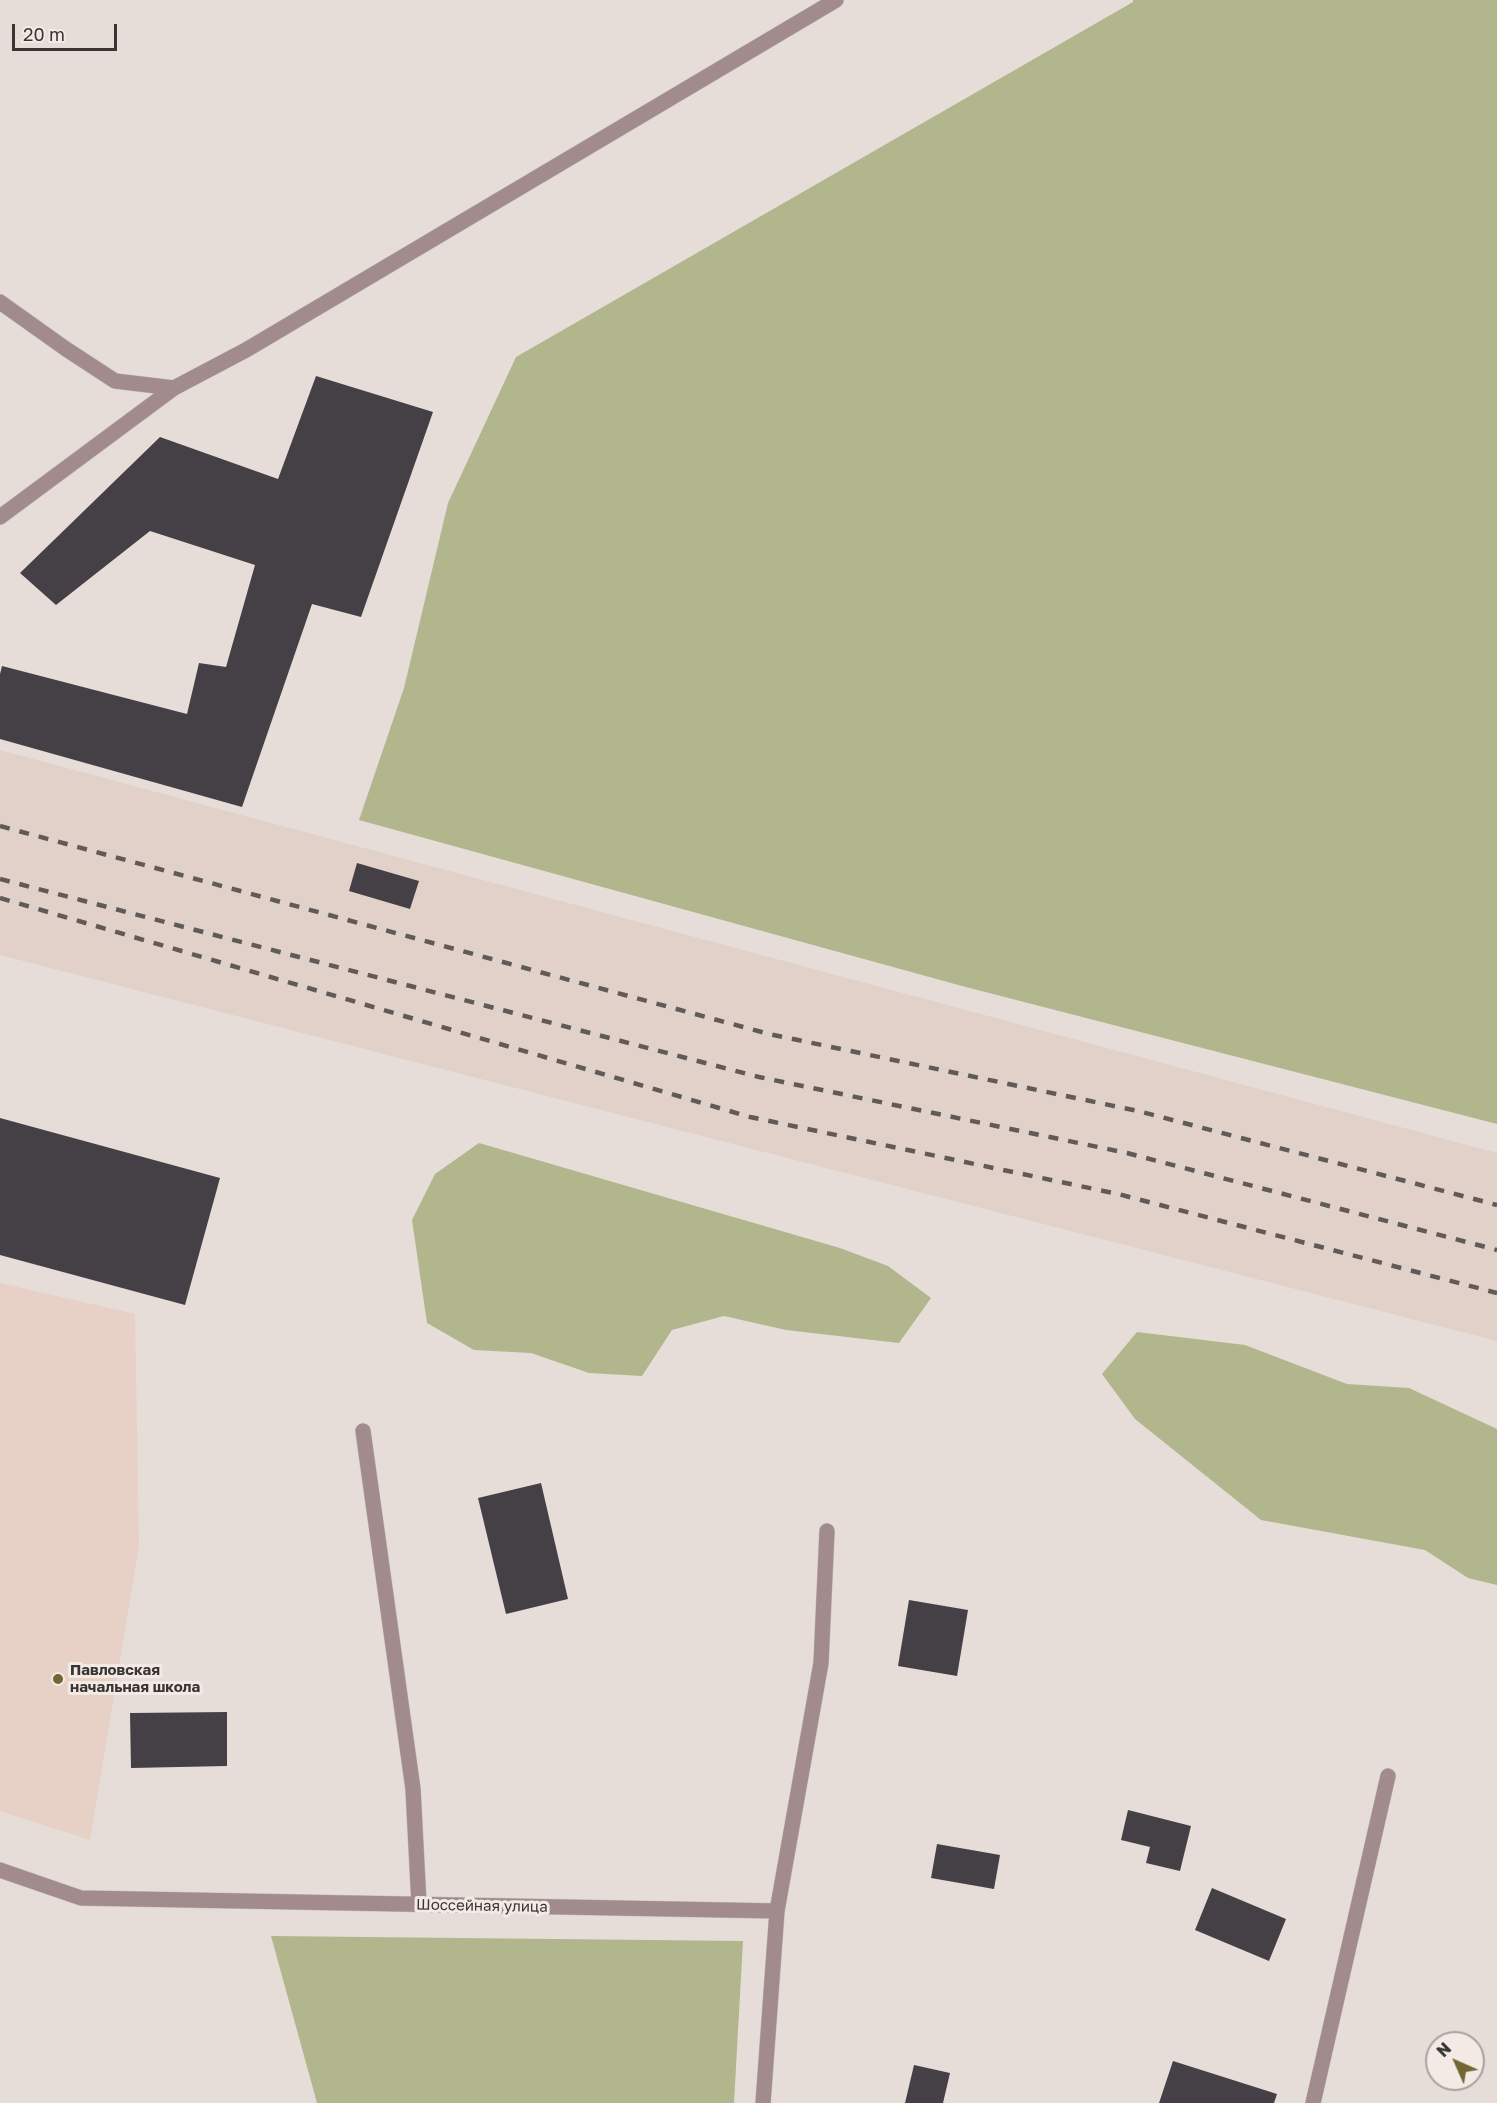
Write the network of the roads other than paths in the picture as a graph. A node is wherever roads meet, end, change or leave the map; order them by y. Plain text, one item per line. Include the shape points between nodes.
1 (836, 0) edge
2 (0, 302) edge
3 (174, 388) junction
4 (0, 517) edge
5 (363, 1431) dead end
6 (827, 1531) dead end
7 (1388, 1776) dead end
8 (0, 1870) edge
9 (419, 1904) junction
10 (777, 1911) junction
11 (763, 2103) edge
12 (1313, 2103) edge

1 - 3 street via 246,350
2 - 3 street via 116,381
3 - 4 street
5 - 9 street via 413,1789
6 - 10 street via 821,1663
7 - 12 street
8 - 9 street, Шоссейная улица via 81,1898
9 - 10 street, Шоссейная улица
10 - 11 street

